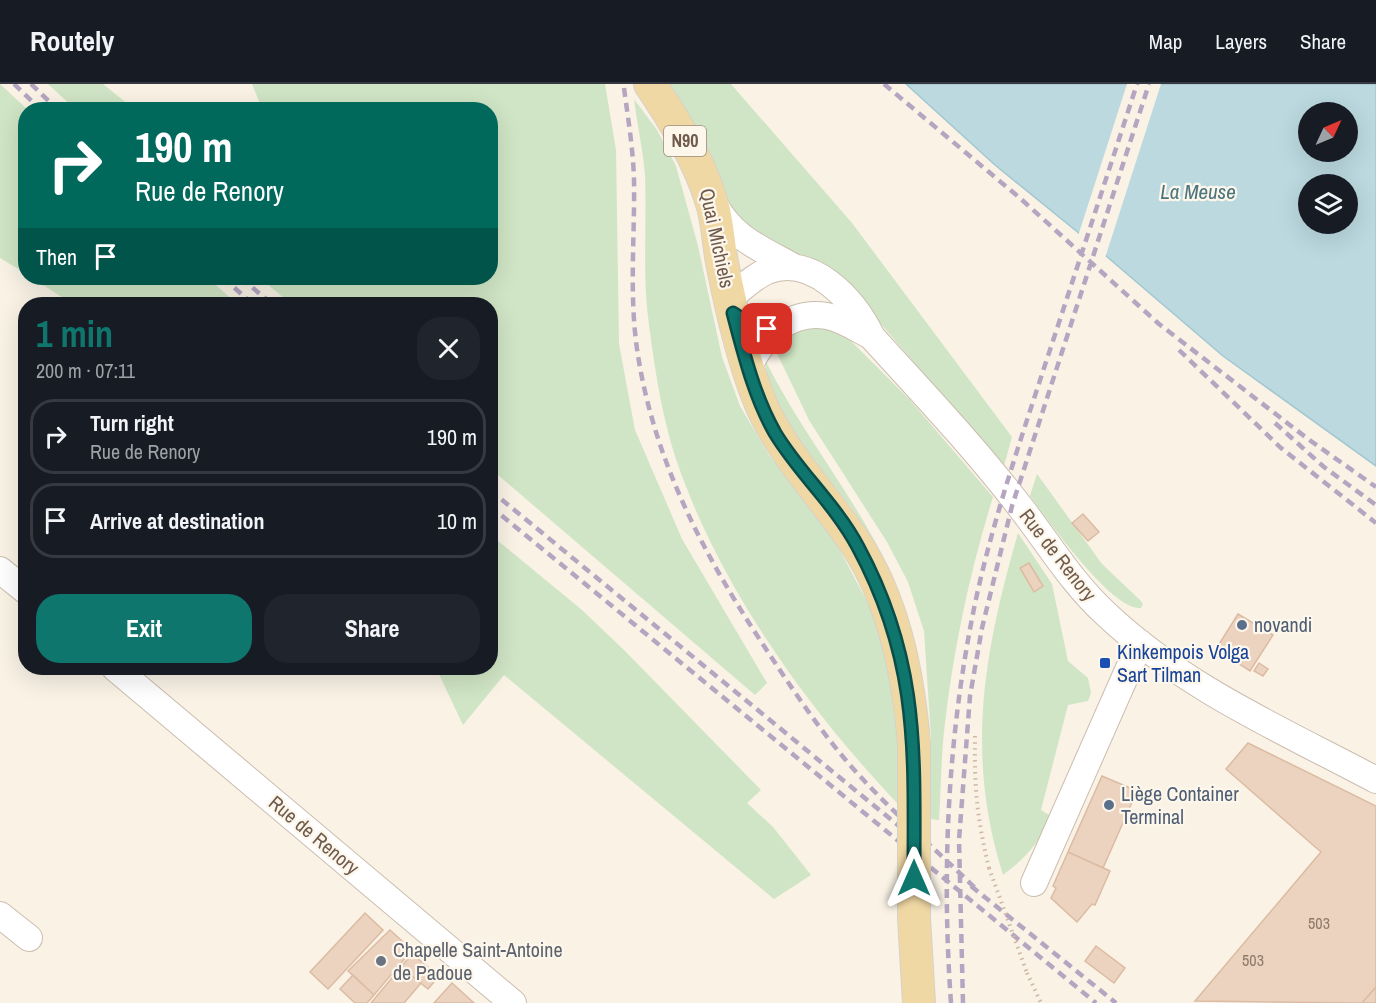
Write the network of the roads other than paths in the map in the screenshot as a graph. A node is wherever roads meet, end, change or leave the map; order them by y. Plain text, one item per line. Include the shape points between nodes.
1 (650, 84) edge
2 (712, 202) junction
3 (792, 266) junction
4 (731, 306) junction
5 (780, 327) junction
6 (872, 337) junction
7 (748, 368) junction
8 (0, 570) edge
9 (18, 585) edge
10 (1140, 643) junction
11 (123, 675) edge
12 (1376, 780) edge
13 (1034, 883) dead end
14 (0, 915) edge
15 (29, 938) dead end
16 (506, 1001) edge
17 (919, 1003) edge

1 - 2 main road, Quai Michiels / N90 via 682,136
2 - 3 street, Rue de Renory via 739,236
2 - 4 main road, Quai Michiels / N90
3 - 4 street via 766,272
3 - 6 street, Rue de Renory via 833,286 863,318
4 - 5 street, Rue de Renory via 755,327
4 - 7 main road, N90
5 - 6 street, Rue de Renory via 801,317 828,316
5 - 7 street, Rue de Renory via 766,337
6 - 10 street, Rue de Renory via 983,461 1072,579
7 - 17 main road, N90, bridge via 775,432 856,543 901,652 914,743 914,918
8 - 9 street
10 - 12 street, Rue de Renory via 1211,692
10 - 13 street
11 - 16 street, Rue de Renory
14 - 15 street

